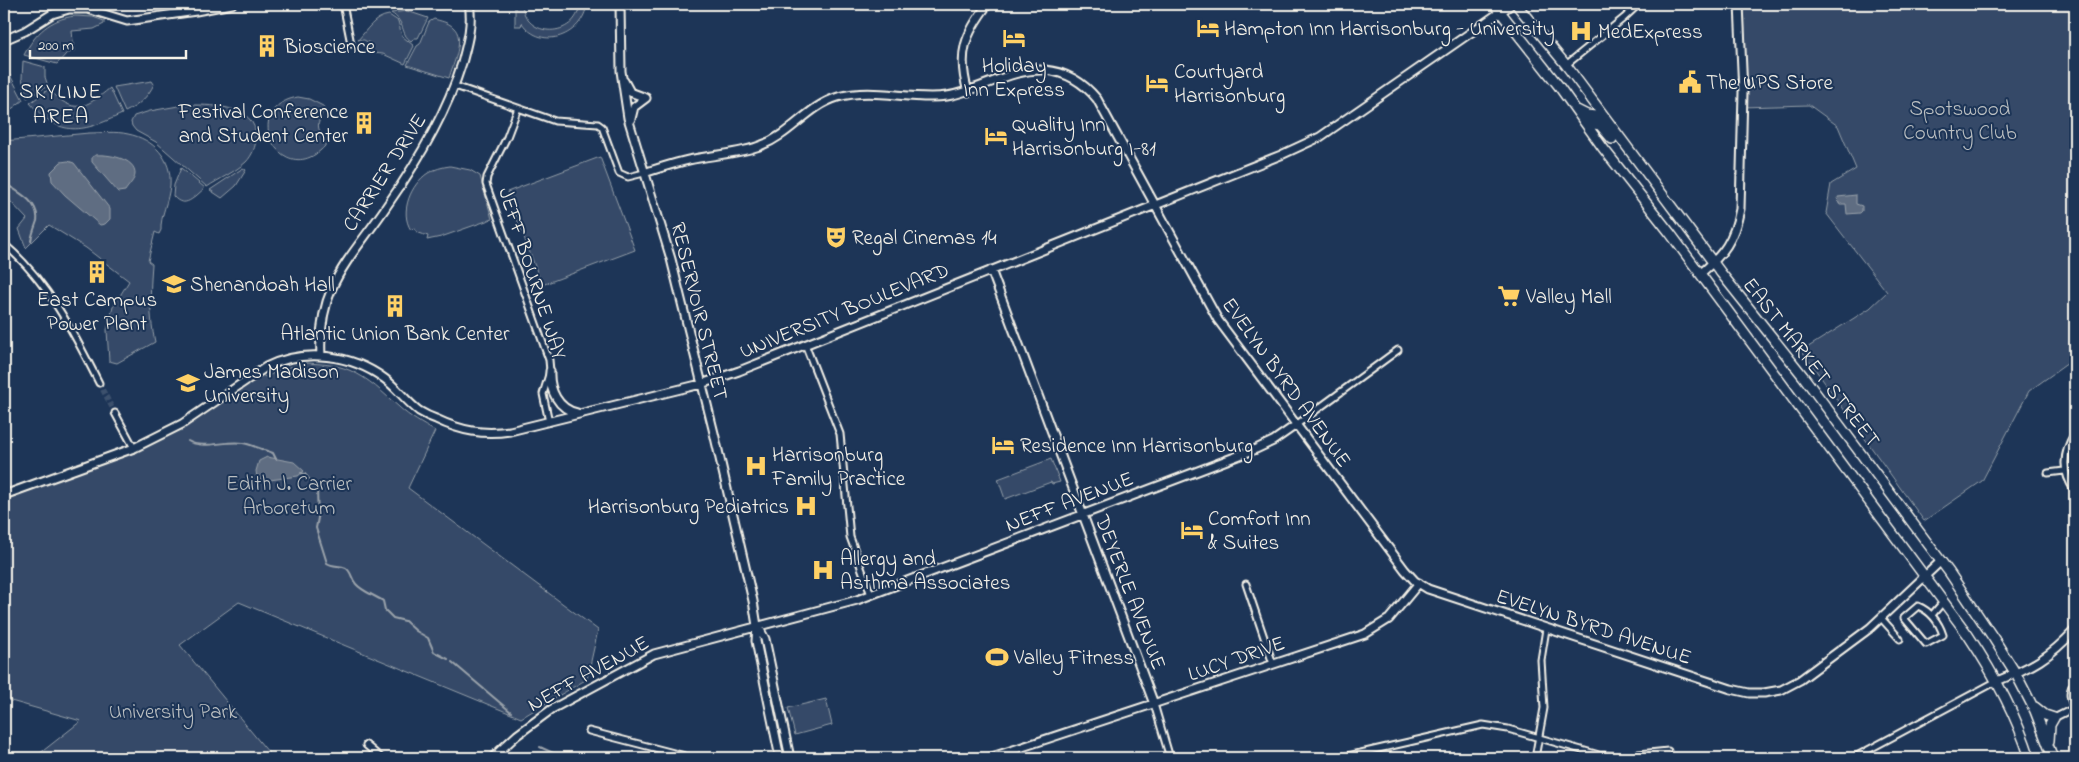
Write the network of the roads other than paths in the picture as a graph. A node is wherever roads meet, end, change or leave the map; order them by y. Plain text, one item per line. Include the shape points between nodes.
1 (232, 4) edge
2 (342, 4) edge
3 (469, 4) edge
4 (620, 4) edge
5 (988, 4) edge
6 (1512, 4) edge
7 (1516, 4) edge
8 (1639, 4) edge
9 (1739, 4) edge
10 (1497, 8) edge
11 (4, 40) edge
12 (351, 44) dead end
13 (1566, 65) junction
14 (622, 74) junction
15 (455, 86) junction
16 (968, 92) junction
17 (518, 108) junction
18 (1576, 110) junction
19 (1603, 117) junction
20 (1585, 122) junction
21 (632, 130) junction
22 (644, 173) junction
23 (1659, 191) junction
24 (1155, 205) junction
25 (4, 244) edge
26 (1714, 263) junction
27 (991, 270) junction
28 (1700, 274) junction
29 (805, 344) junction
30 (1398, 350) dead end
31 (321, 356) junction
32 (550, 371) junction
33 (100, 383) tunnel mouth
34 (701, 384) junction
35 (115, 413) tunnel mouth
36 (580, 413) junction
37 (549, 422) junction
38 (1296, 425) junction
39 (2075, 433) edge
40 (134, 448) junction
41 (2064, 470) junction
42 (2048, 473) dead end
43 (2075, 491) edge
44 (4, 495) edge
45 (1083, 514) junction
46 (1941, 560) junction
47 (1925, 576) junction
48 (1418, 583) junction
49 (1246, 584) dead end
50 (871, 595) junction
51 (1943, 602) junction
52 (1932, 615) junction
53 (1881, 618) junction
54 (758, 626) junction
55 (1546, 629) junction
56 (2075, 630) edge
57 (1900, 640) dead end
58 (1273, 664) junction
59 (2016, 674) junction
60 (1997, 681) junction
61 (2075, 682) edge
62 (2029, 699) junction
63 (1154, 704) junction
64 (2075, 709) edge
65 (2054, 718) junction
66 (589, 730) dead end
67 (1540, 739) junction
68 (366, 745) dead end
69 (1668, 750) dead end
70 (2051, 755) edge
71 (381, 758) edge
72 (492, 758) edge
73 (693, 758) edge
74 (780, 758) edge
75 (790, 758) edge
76 (989, 758) edge
77 (1170, 758) edge
78 (1339, 758) edge
79 (1535, 758) edge
80 (1853, 758) edge
81 (2030, 758) edge

1 - 11 street via 127,21 88,9 69,9 52,14
2 - 12 street
3 - 15 street, CARRIER DRIVE via 468,43
4 - 14 street, RESERVOIR STREET
5 - 16 street via 972,26 964,46 963,73
6 - 10 street, UNIVERSITY BOULEVARD
7 - 13 highway, EAST MARKET STREET
8 - 13 street
9 - 26 street via 1743,92 1740,209 1731,239
10 - 18 highway, EAST MARKET STREET
10 - 24 street, UNIVERSITY BOULEVARD via 1436,58 1320,137
13 - 19 highway, EAST MARKET STREET
14 - 21 street, RESERVOIR STREET
14 - 21 street via 630,92 646,98 632,112
15 - 17 street
15 - 31 street, CARRIER DRIVE via 403,182 334,281 323,312
16 - 22 street, EVELYN BYRD AVENUE via 936,97 868,93 842,96 814,108 762,146 688,160
16 - 24 street, EVELYN BYRD AVENUE via 1032,70 1055,72 1074,79 1090,90 1101,105
17 - 22 street via 555,121 598,124 602,127 619,174 628,177
17 - 32 street, JEFF BOURNE WAY via 486,184 548,355
18 - 19 highway
18 - 20 highway, EAST MARKET STREET
19 - 23 highway, EAST MARKET STREET
20 - 23 highway via 1603,128
20 - 28 highway, EAST MARKET STREET
21 - 22 street, RESERVOIR STREET
22 - 34 street, RESERVOIR STREET via 671,259
23 - 26 highway, EAST MARKET STREET
24 - 27 street, UNIVERSITY BOULEVARD
24 - 38 street, EVELYN BYRD AVENUE via 1216,316
25 - 33 street via 18,256 62,314
26 - 28 street
26 - 46 highway, EAST MARKET STREET
27 - 29 street, UNIVERSITY BOULEVARD
27 - 45 street, DEYERLE AVENUE
28 - 47 highway, EAST MARKET STREET
29 - 34 street, UNIVERSITY BOULEVARD
29 - 50 street via 840,434 850,537
30 - 38 street, NEFF AVENUE
31 - 37 street, UNIVERSITY BOULEVARD via 367,367 420,412 455,428 495,433
31 - 40 street, UNIVERSITY BOULEVARD via 300,356 276,362 182,424
32 - 36 street via 551,386 559,403
32 - 37 street, JEFF BOURNE WAY via 543,394
34 - 36 street, UNIVERSITY BOULEVARD
34 - 54 street, RESERVOIR STREET
35 - 40 street
36 - 37 street, UNIVERSITY BOULEVARD
38 - 45 street, NEFF AVENUE via 1256,449
38 - 48 street, EVELYN BYRD AVENUE
39 - 41 street via 2067,448
40 - 44 street, UNIVERSITY BOULEVARD
41 - 42 street
41 - 43 street
45 - 50 street, NEFF AVENUE
45 - 63 street, DEYERLE AVENUE
46 - 47 street, EVELYN BYRD AVENUE
46 - 59 highway, EAST MARKET STREET
47 - 51 highway, EAST MARKET STREET
47 - 53 street, EVELYN BYRD AVENUE
48 - 55 street, EVELYN BYRD AVENUE
48 - 58 street, LUCY DRIVE via 1389,620 1374,630
49 - 58 street
50 - 54 street, NEFF AVENUE
51 - 52 street
51 - 60 highway, EAST MARKET STREET
52 - 52 street via 1918,606 1904,618 1926,644 1943,635
53 - 55 street, EVELYN BYRD AVENUE via 1800,680 1781,690 1758,694 1731,689
53 - 57 street
54 - 72 street, NEFF AVENUE via 668,649 643,659 552,710
54 - 74 street, RESERVOIR STREET via 756,642
54 - 75 street, RESERVOIR STREET via 764,639
55 - 67 street via 1542,654 1545,700
56 - 59 street via 2050,656
58 - 63 street, LUCY DRIVE
59 - 60 street
59 - 62 highway, EAST MARKET STREET
60 - 80 street
60 - 81 highway, EAST MARKET STREET
61 - 64 street via 2070,691
62 - 65 highway via 2041,712
62 - 70 highway, EAST MARKET STREET
63 - 76 street, LUCY DRIVE
63 - 77 street, DEYERLE AVENUE
64 - 65 street
65 - 70 highway via 2049,728
66 - 73 street
67 - 69 street via 1604,756
67 - 78 street via 1501,727 1478,726
67 - 79 street
68 - 71 street

